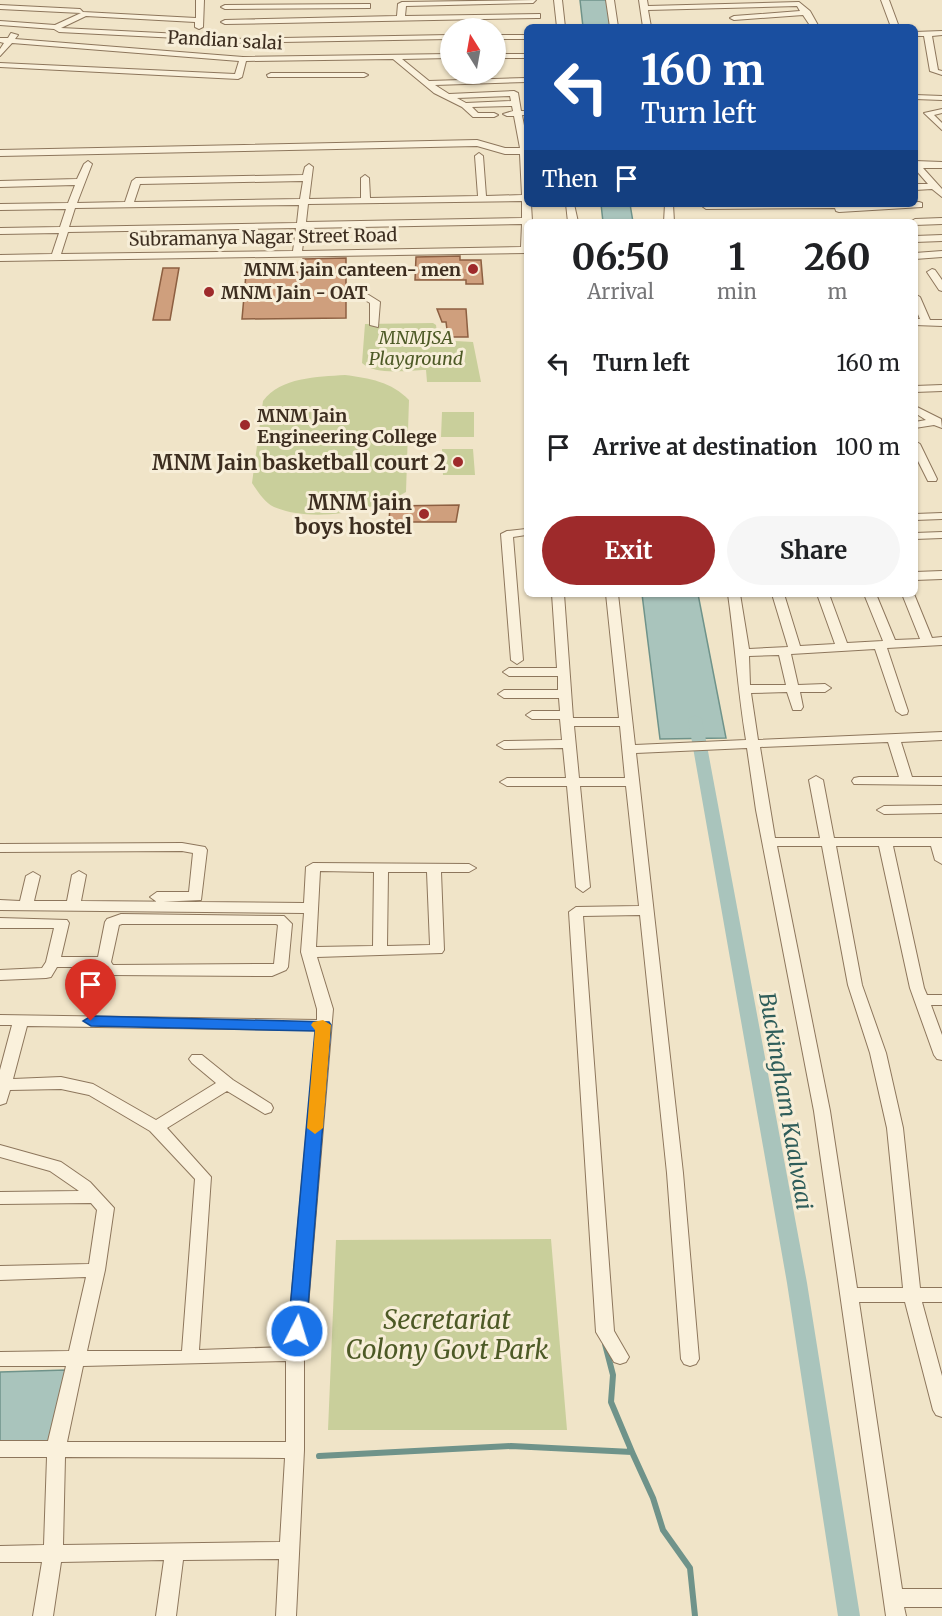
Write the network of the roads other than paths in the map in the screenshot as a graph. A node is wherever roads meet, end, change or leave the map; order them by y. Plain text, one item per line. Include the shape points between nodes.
1 (36, 0) edge
2 (200, 0) edge
3 (558, 0) edge
4 (610, 0) edge
5 (885, 0) edge
6 (533, 2) dead end
7 (791, 2) edge
8 (474, 3) junction
9 (643, 4) edge
10 (292, 6) junction
11 (367, 6) dead end
12 (0, 7) edge
13 (225, 7) dead end
14 (31, 8) junction
15 (402, 8) edge
16 (81, 11) dead end
17 (357, 11) dead end
18 (807, 13) junction
19 (537, 16) dead end
20 (476, 17) junction
21 (469, 18) edge
22 (734, 18) dead end
23 (440, 19) edge
24 (200, 20) junction
25 (225, 22) dead end
26 (289, 22) junction
27 (440, 22) edge
28 (0, 23) edge
29 (506, 23) edge
30 (524, 23) dead end
31 (20, 24) junction
32 (561, 24) edge
33 (614, 24) edge
34 (646, 24) edge
35 (813, 24) edge
36 (894, 24) edge
37 (378, 26) dead end
38 (56, 27) junction
39 (927, 33) junction
40 (942, 33) edge
41 (918, 34) edge
42 (198, 37) junction
43 (440, 37) edge
44 (506, 37) edge
45 (524, 37) edge
46 (0, 40) edge
47 (10, 40) junction
48 (287, 40) junction
49 (231, 41) dead end
50 (0, 54) edge
51 (190, 55) junction
52 (440, 56) edge
53 (506, 56) edge
54 (524, 56) edge
55 (366, 57) junction
56 (395, 57) junction
57 (243, 59) junction
58 (286, 59) junction
59 (0, 65) edge
60 (942, 73) edge
61 (271, 75) dead end
62 (524, 80) edge
63 (426, 83) junction
64 (450, 96) junction
65 (918, 97) edge
66 (942, 98) edge
67 (517, 103) junction
68 (465, 105) junction
69 (918, 109) edge
70 (931, 111) junction
71 (942, 111) edge
72 (522, 113) edge
73 (507, 114) dead end
74 (494, 115) dead end
75 (942, 128) edge
76 (524, 138) edge
77 (0, 151) edge
78 (524, 151) edge
79 (479, 156) dead end
80 (88, 164) dead end
81 (918, 165) edge
82 (942, 165) edge
83 (309, 166) dead end
84 (918, 168) edge
85 (308, 178) junction
86 (365, 178) dead end
87 (81, 182) junction
88 (0, 183) edge
89 (934, 186) junction
90 (918, 187) edge
91 (942, 194) edge
92 (482, 197) junction
93 (524, 198) edge
94 (366, 200) junction
95 (303, 201) junction
96 (129, 205) junction
97 (71, 206) junction
98 (0, 207) edge
99 (524, 221) edge
100 (942, 221) edge
101 (918, 222) edge
102 (301, 226) junction
103 (64, 230) junction
104 (0, 231) edge
105 (942, 238) edge
106 (918, 239) edge
107 (524, 250) edge
108 (297, 253) junction
109 (942, 254) edge
110 (918, 256) edge
111 (56, 257) junction
112 (0, 258) edge
113 (932, 272) dead end
114 (942, 288) edge
115 (362, 294) dead end
116 (918, 303) edge
117 (918, 322) edge
118 (927, 322) junction
119 (942, 323) edge
120 (375, 325) dead end
121 (942, 388) edge
122 (918, 390) edge
123 (919, 411) edge
124 (940, 419) edge
125 (918, 424) edge
126 (918, 450) edge
127 (932, 479) dead end
128 (942, 516) edge
129 (918, 517) edge
130 (524, 532) edge
131 (942, 535) edge
132 (918, 536) edge
133 (942, 575) edge
134 (918, 576) edge
135 (558, 597) edge
136 (612, 597) edge
137 (734, 597) edge
138 (779, 597) edge
139 (824, 597) edge
140 (871, 597) edge
141 (909, 597) edge
142 (942, 641) edge
143 (928, 642) junction
144 (885, 645) junction
145 (842, 647) junction
146 (790, 650) junction
147 (743, 653) junction
148 (517, 660) dead end
149 (509, 672) dead end
150 (563, 672) junction
151 (825, 688) dead end
152 (744, 689) junction
153 (793, 689) junction
154 (504, 693) dead end
155 (565, 694) junction
156 (797, 707) dead end
157 (902, 711) dead end
158 (532, 715) dead end
159 (566, 719) junction
160 (625, 722) junction
161 (894, 739) junction
162 (941, 740) edge
163 (570, 744) junction
164 (753, 744) junction
165 (504, 745) dead end
166 (629, 749) junction
167 (816, 780) dead end
168 (859, 781) dead end
169 (907, 781) junction
170 (942, 781) edge
171 (507, 782) dead end
172 (573, 782) junction
173 (633, 782) junction
174 (942, 809) edge
175 (884, 810) dead end
176 (770, 842) junction
177 (885, 842) junction
178 (939, 842) edge
179 (830, 843) junction
180 (0, 848) edge
181 (942, 860) edge
182 (381, 867) junction
183 (434, 868) junction
184 (469, 868) dead end
185 (79, 875) dead end
186 (33, 876) dead end
187 (583, 887) dead end
188 (0, 897) edge
189 (27, 902) junction
190 (195, 902) junction
191 (71, 903) junction
192 (0, 905) edge
193 (311, 908) junction
194 (647, 910) junction
195 (125, 913) junction
196 (280, 913) junction
197 (62, 922) junction
198 (0, 923) edge
199 (380, 951) junction
200 (308, 952) junction
201 (53, 962) junction
202 (104, 962) junction
203 (0, 975) edge
204 (921, 1000) junction
205 (942, 1000) edge
206 (0, 1020) edge
207 (21, 1020) junction
208 (323, 1025) junction
209 (942, 1056) edge
210 (197, 1059) dead end
211 (227, 1084) junction
212 (1, 1090) edge
213 (265, 1108) dead end
214 (156, 1126) junction
215 (0, 1151) edge
216 (94, 1197) junction
217 (0, 1198) edge
218 (96, 1270) junction
219 (0, 1272) edge
220 (912, 1294) junction
221 (849, 1295) junction
222 (942, 1295) edge
223 (295, 1354) junction
224 (620, 1357) dead end
225 (76, 1358) junction
226 (190, 1358) junction
227 (0, 1359) edge
228 (690, 1359) dead end
229 (942, 1410) edge
230 (56, 1448) junction
231 (0, 1449) edge
232 (295, 1450) junction
233 (288, 1550) junction
234 (175, 1551) junction
235 (0, 1554) edge
236 (53, 1554) junction
237 (942, 1598) edge
238 (895, 1607) edge
239 (43, 1616) edge
240 (166, 1616) edge
241 (286, 1616) edge

1 - 14 street
2 - 24 street
3 - 32 street
4 - 33 street
5 - 36 street
6 - 8 street
7 - 9 street
7 - 18 street
8 - 15 street
8 - 20 street
9 - 34 street
10 - 11 street
10 - 13 street
10 - 26 street
12 - 14 street
14 - 16 street
14 - 31 street
15 - 17 street
15 - 23 street
15 - 26 street
18 - 22 street
18 - 35 street
19 - 20 street
20 - 21 street
24 - 38 street via 85,14
24 - 42 street
25 - 26 street
26 - 48 street
27 - 37 street
28 - 31 street
29 - 30 street
31 - 38 street
31 - 47 street
38 - 42 street
39 - 40 street
39 - 41 street
39 - 60 street via 934,71
42 - 51 street
43 - 48 street
44 - 45 street
46 - 47 street, Pandian salai
47 - 50 street
47 - 51 street, Pandian salai
48 - 49 street
48 - 58 street
51 - 57 street, Pandian salai
52 - 56 street, Pandian salai
53 - 54 street
55 - 56 street, Pandian salai
55 - 58 street, Pandian salai
55 - 61 street via 364,78
56 - 63 street
57 - 58 street, Pandian salai
57 - 59 street via 238,77
62 - 63 street
63 - 64 street
64 - 67 street via 514,93
64 - 68 street
65 - 66 street
67 - 68 street
67 - 72 street
68 - 74 street via 476,115
69 - 70 street
70 - 71 street
70 - 75 street via 928,113
72 - 73 street
72 - 76 street
77 - 78 street via 477,143 505,151
79 - 92 street
80 - 87 street
81 - 82 street
83 - 85 street
84 - 89 street
85 - 95 street
85 - 96 street via 137,177
86 - 94 street
87 - 88 street
87 - 97 street
89 - 90 street
89 - 91 street
92 - 93 street
92 - 94 street via 424,195
94 - 95 street
95 - 96 street
95 - 102 street
96 - 97 street
97 - 98 street
97 - 103 street
99 - 102 street
100 - 101 street
102 - 103 street
102 - 108 street
103 - 104 street
103 - 111 street
105 - 106 street
107 - 108 street, Subramanya Nagar Street Road
108 - 111 street, Subramanya Nagar Street Road
109 - 110 street
111 - 112 street, Subramanya Nagar Street Road
113 - 114 street
115 - 120 street via 375,302
116 - 118 street
117 - 118 street
118 - 119 street
121 - 122 street
123 - 124 street
124 - 125 street
126 - 127 street
128 - 129 street
130 - 148 street via 507,534
131 - 132 street
133 - 134 street
135 - 150 street
136 - 160 street
137 - 147 street
138 - 146 street
139 - 145 street
140 - 144 street
141 - 143 street
142 - 143 street
143 - 144 street
144 - 145 street
144 - 157 street
145 - 146 street
146 - 147 street
146 - 153 street
147 - 152 street
149 - 150 street
150 - 155 street
151 - 153 street
152 - 153 street
152 - 164 street
153 - 156 street
154 - 155 street
155 - 159 street
158 - 159 street
159 - 160 street
159 - 163 street
160 - 166 street
161 - 162 street
161 - 164 street
161 - 169 street
163 - 165 street
163 - 172 street
164 - 166 street
164 - 176 street
166 - 173 street
167 - 179 street
168 - 169 street
169 - 170 street
171 - 172 street
172 - 173 street
172 - 187 street
173 - 194 street
174 - 175 street
176 - 179 street
176 - 221 street via 822,1111
177 - 178 street
177 - 179 street
177 - 204 street
178 - 181 street
179 - 220 street via 855,986 878,1053 895,1128
180 - 190 street via 197,848 200,850
182 - 183 street
182 - 193 street via 313,867
182 - 199 street
183 - 184 street
183 - 199 street via 437,950
185 - 191 street
186 - 189 street
188 - 189 street
189 - 191 street
189 - 192 street
190 - 191 street
190 - 195 street
190 - 196 street
191 - 195 street
191 - 197 street
193 - 196 street
193 - 200 street
194 - 224 street via 576,912 605,1332
194 - 228 street
195 - 196 street
195 - 202 street via 112,922
196 - 202 street via 285,924 279,970 110,970
197 - 198 street
197 - 201 street
199 - 200 street
200 - 208 street via 326,1009
201 - 202 street
201 - 203 street via 46,973 38,975
204 - 205 street
204 - 209 street
206 - 207 street
207 - 208 street
207 - 212 street
208 - 223 street
210 - 211 street
211 - 213 street
211 - 214 street
212 - 214 street via 62,1083 93,1090
214 - 226 street via 203,1177
215 - 216 street via 55,1166
216 - 217 street
216 - 218 street via 106,1208
218 - 219 street
218 - 225 street
220 - 221 street
220 - 222 street
220 - 229 street
221 - 238 street
223 - 226 street
223 - 232 street
225 - 226 street
225 - 227 street
225 - 230 street
230 - 231 street
230 - 232 street
230 - 236 street
232 - 233 street
233 - 234 street
233 - 241 street
234 - 236 street
234 - 240 street
235 - 236 street
236 - 239 street
237 - 238 street

